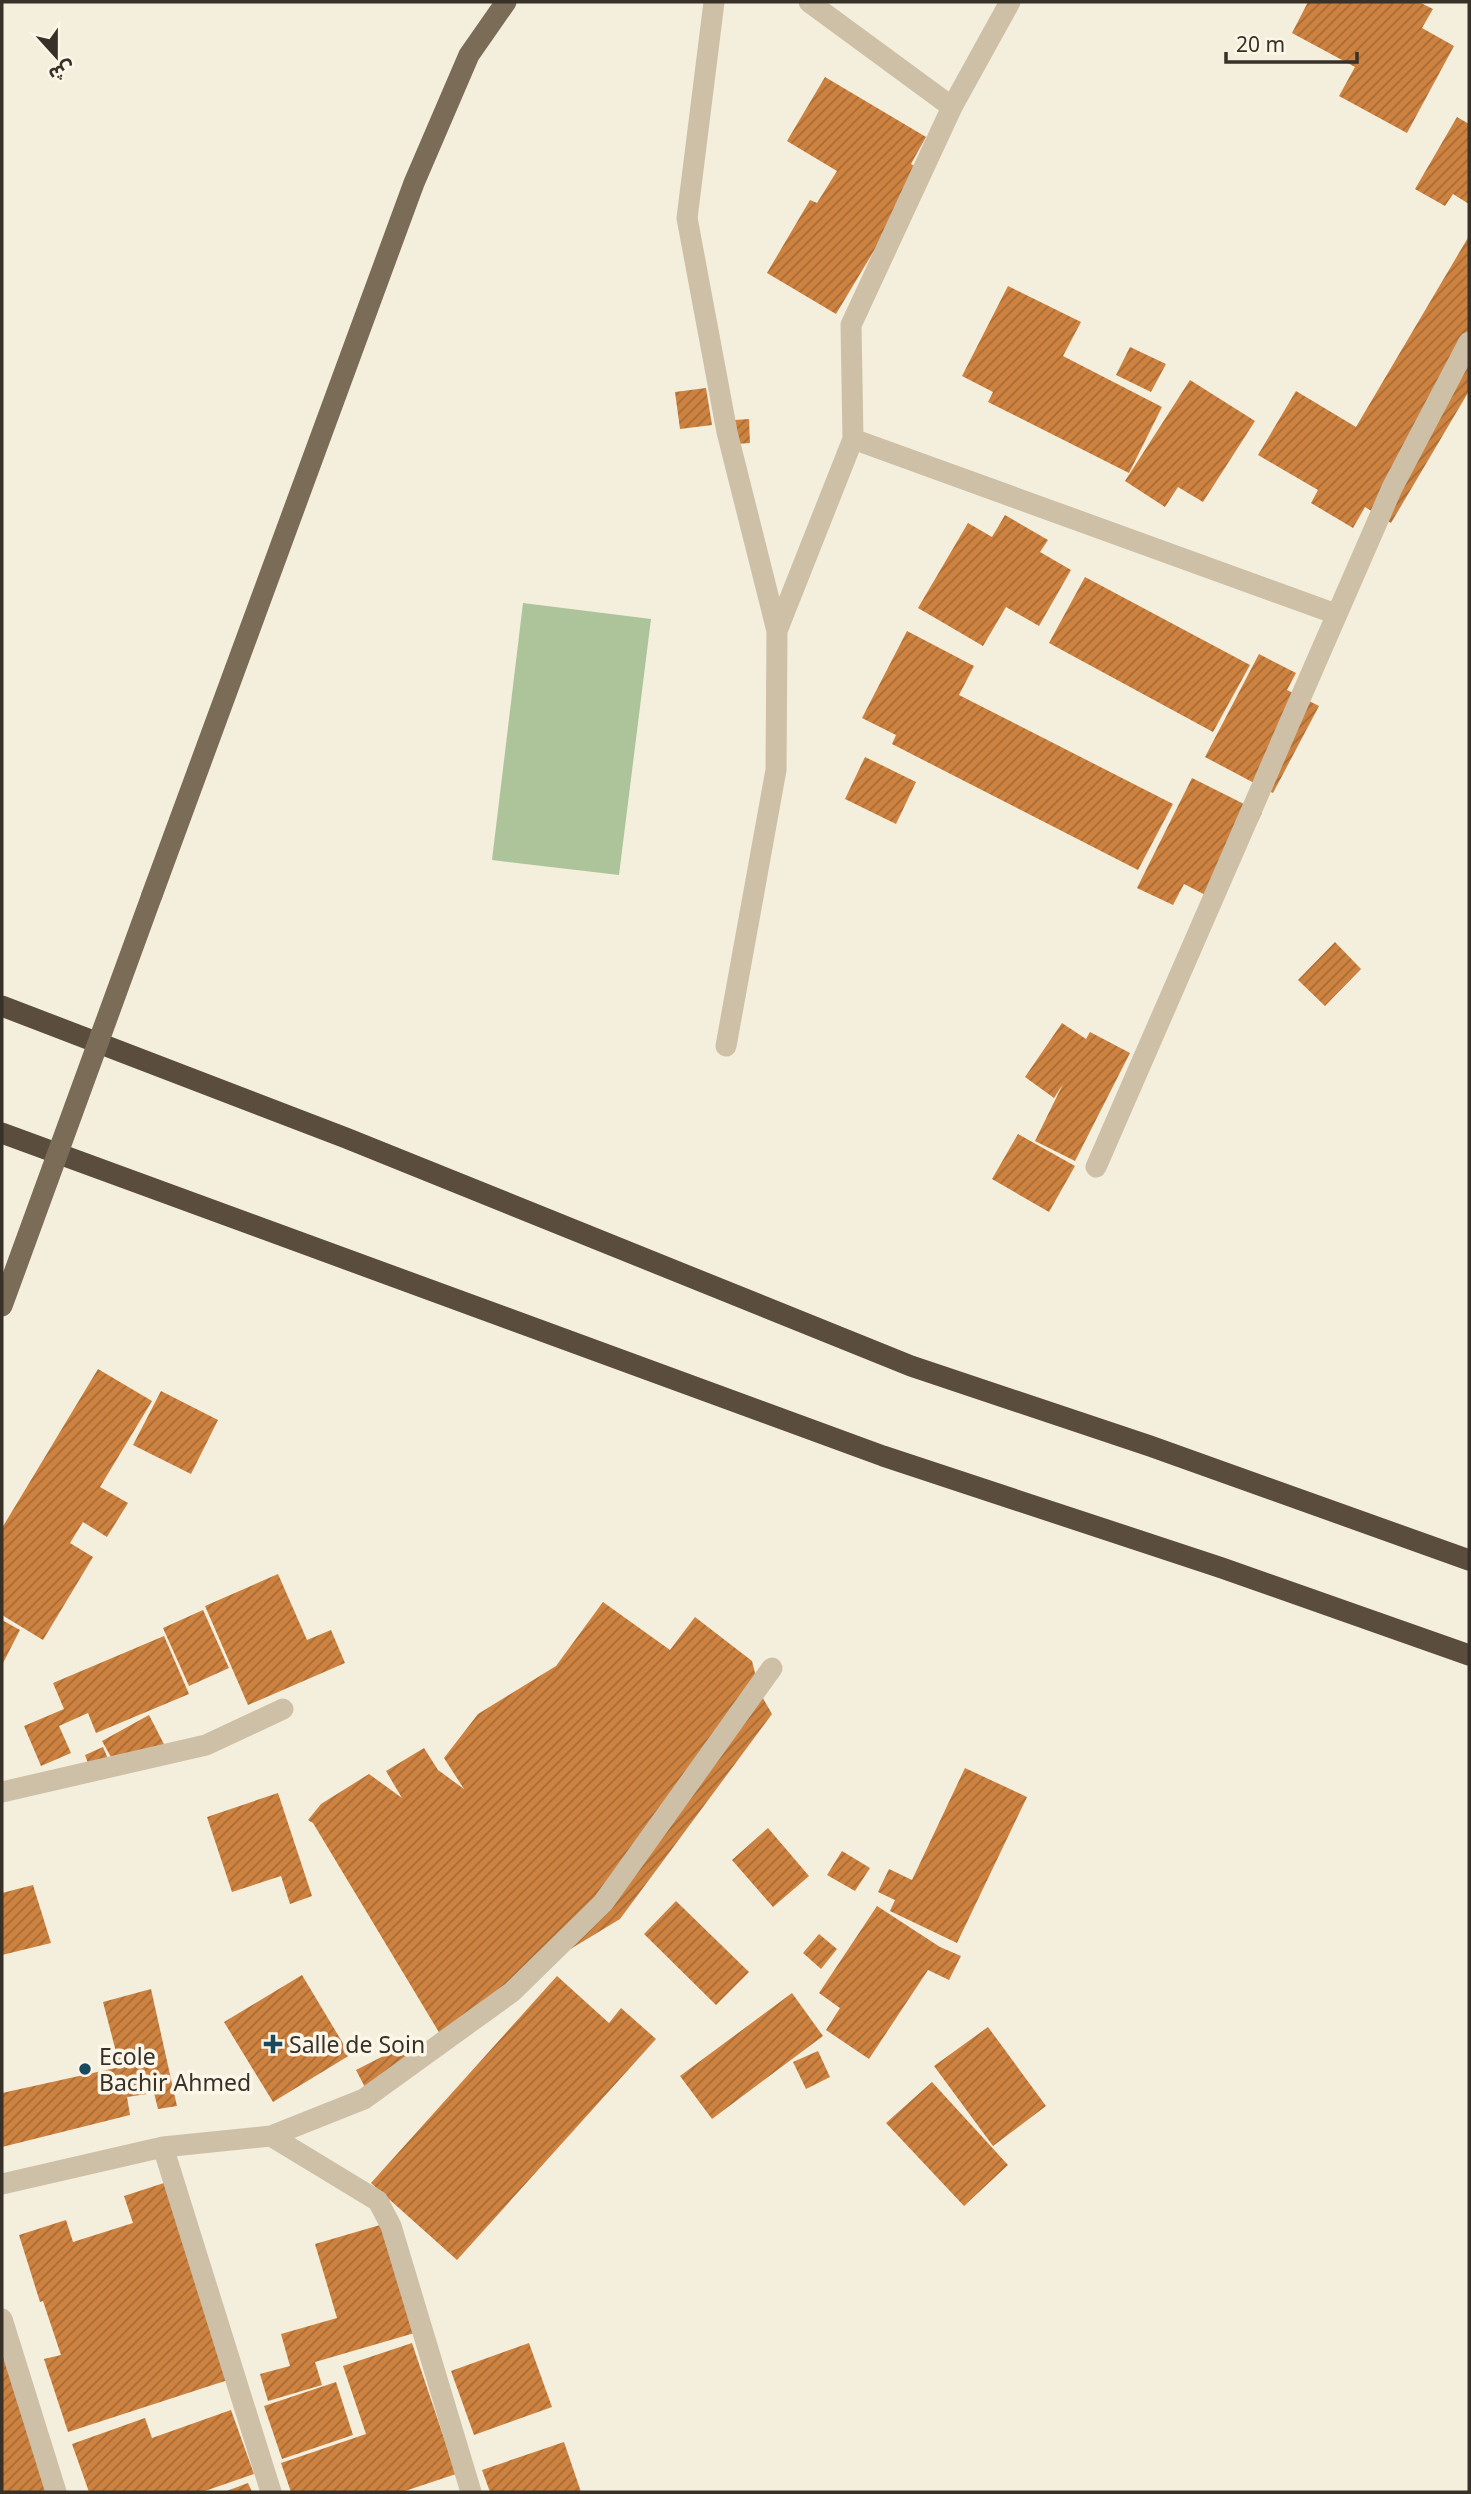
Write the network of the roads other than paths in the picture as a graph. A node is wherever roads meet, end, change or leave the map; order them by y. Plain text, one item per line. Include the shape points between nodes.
1 (506, 2) edge
2 (714, 2) edge
3 (809, 2) edge
4 (1010, 2) edge
5 (952, 107) junction
6 (1469, 342) edge
7 (853, 439) junction
8 (1336, 614) junction
9 (777, 631) junction
10 (2, 1006) edge
11 (726, 1046) dead end
12 (2, 1133) edge
13 (1096, 1167) dead end
14 (2, 1306) edge
15 (1469, 1560) edge
16 (1469, 1656) edge
17 (772, 1668) dead end
18 (283, 1709) dead end
19 (2, 1791) edge
20 (271, 2136) junction
21 (163, 2147) junction
22 (2, 2184) edge
23 (2, 2319) edge
24 (465, 2491) edge
25 (56, 2492) edge
26 (271, 2492) edge

1 - 14 main road, bridge via 468,55 414,183
2 - 9 street via 687,218 727,432
3 - 5 street
4 - 5 street
5 - 7 street via 851,325
6 - 8 street via 1392,488
7 - 8 street
7 - 9 street
8 - 13 street
9 - 11 street via 776,771
10 - 15 highway via 346,1138 911,1366
12 - 16 highway via 883,1456 1222,1568
17 - 20 street via 603,1903 512,1992 363,2099
18 - 19 street via 206,1745
20 - 21 street
20 - 24 street via 378,2201 391,2226
21 - 22 street
21 - 26 street
23 - 25 street

